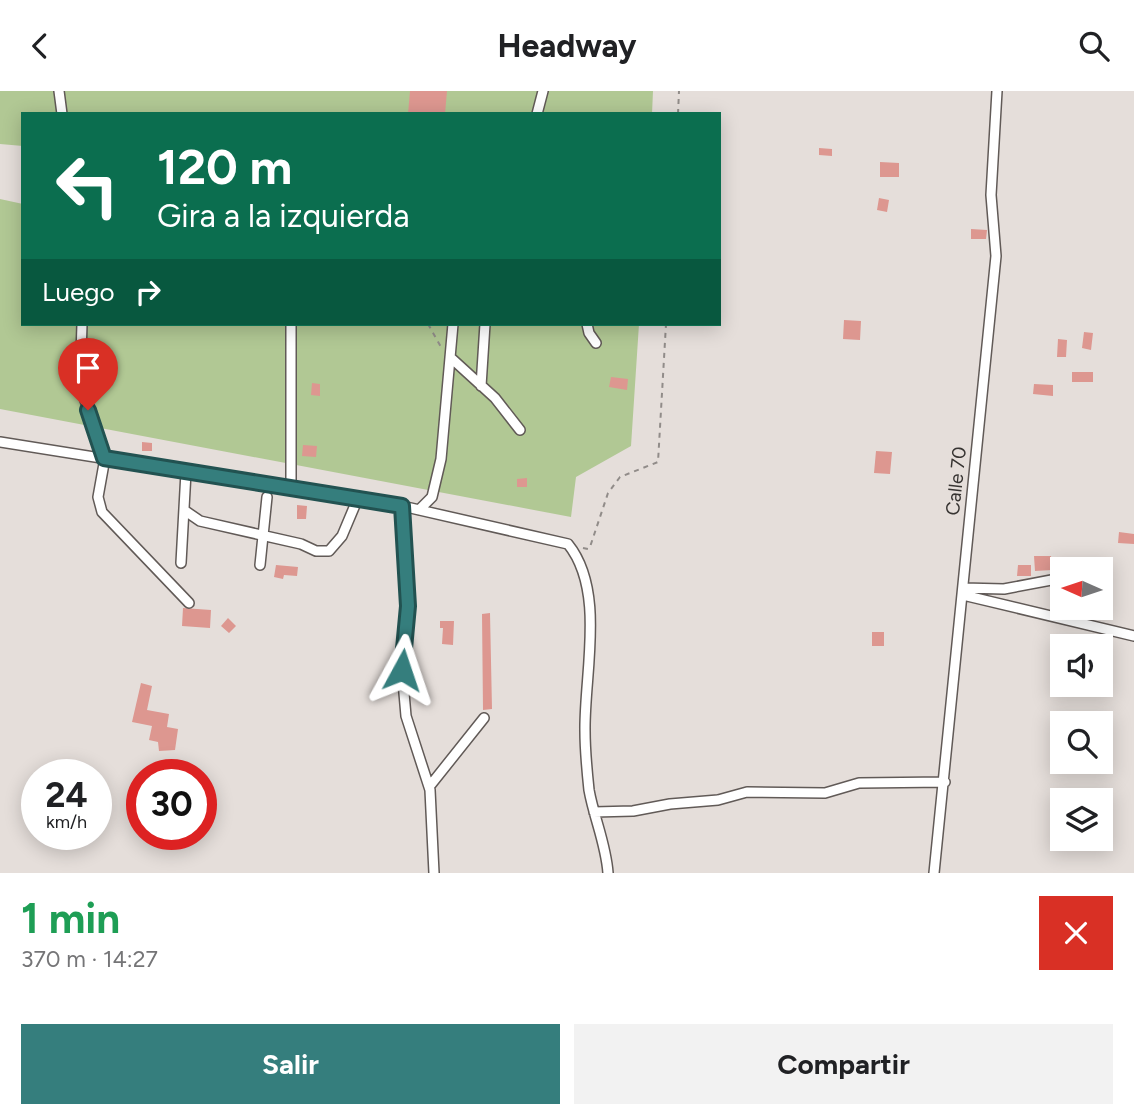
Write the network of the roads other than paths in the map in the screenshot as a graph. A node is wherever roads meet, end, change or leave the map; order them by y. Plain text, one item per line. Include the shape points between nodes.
1 (59, 91) edge
2 (543, 91) edge
3 (997, 91) edge
4 (62, 112) edge
5 (538, 112) edge
6 (82, 326) edge
7 (291, 326) edge
8 (453, 326) edge
9 (485, 326) edge
10 (587, 326) edge
11 (596, 343) dead end
12 (450, 356) junction
13 (481, 386) junction
14 (520, 430) dead end
15 (0, 442) edge
16 (104, 458) junction
17 (186, 472) junction
18 (291, 487) junction
19 (267, 497) dead end
20 (358, 498) junction
21 (402, 506) junction
22 (184, 510) junction
23 (419, 510) junction
24 (263, 534) junction
25 (181, 563) dead end
26 (260, 565) dead end
27 (1050, 579) edge
28 (963, 592) junction
29 (189, 603) dead end
30 (1134, 636) edge
31 (484, 718) dead end
32 (944, 782) junction
33 (429, 787) junction
34 (594, 812) junction
35 (434, 873) edge
36 (608, 873) edge
37 (934, 873) edge

1 - 4 street
2 - 5 street
3 - 28 street, Calle 70 via 991,195 996,255
6 - 16 street via 80,386
7 - 18 street
8 - 12 street
9 - 13 street
10 - 11 street
12 - 13 street
12 - 23 street via 440,459 432,496
13 - 14 street
15 - 16 street
16 - 17 street
16 - 29 street via 98,497 102,512
17 - 18 street
17 - 22 street
18 - 20 street
19 - 24 street
20 - 21 street
20 - 24 street via 342,535 328,551
21 - 23 street
21 - 33 street via 408,606 402,670 406,716
22 - 24 street via 200,521
22 - 25 street
23 - 34 street via 568,544 578,556 588,587 585,730
24 - 26 street
27 - 28 street
28 - 30 street
28 - 32 street, Calle 70
31 - 33 street
32 - 34 street via 859,783 825,793 747,792 718,800
32 - 37 street, Calle 70
33 - 35 street
34 - 36 street

